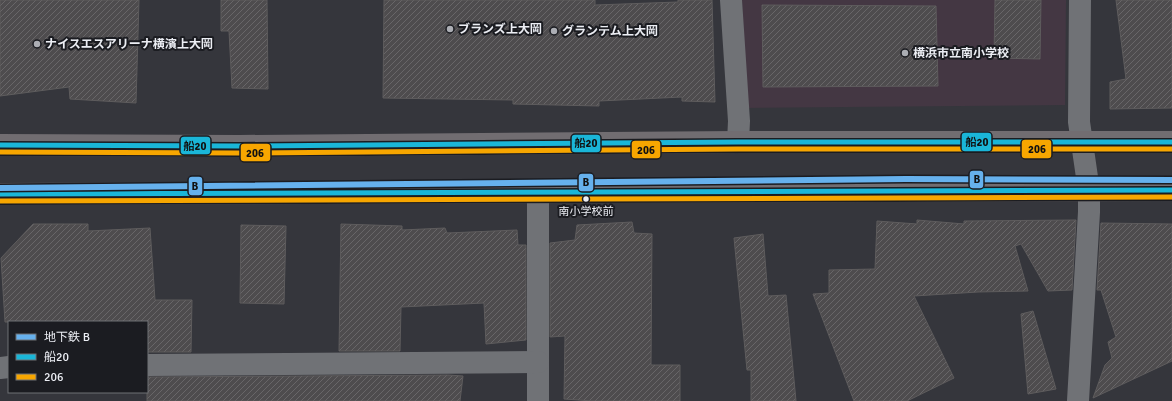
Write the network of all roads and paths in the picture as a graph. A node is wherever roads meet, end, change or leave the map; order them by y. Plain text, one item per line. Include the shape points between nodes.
1 (731, 0) edge
2 (1080, 0) edge
3 (738, 142) junction
4 (1082, 142) junction
5 (1172, 142) edge
6 (0, 145) edge
7 (1172, 190) edge
8 (1088, 191) junction
9 (538, 193) junction
10 (0, 194) edge
11 (538, 362) junction
12 (148, 365) edge
13 (538, 401) edge
14 (1078, 401) edge

1 - 3 street via 739,121
2 - 4 street via 1079,122
3 - 4 main road
3 - 6 main road
4 - 5 main road
4 - 8 street
7 - 8 main road
8 - 9 main road
8 - 14 street
9 - 10 main road
9 - 11 street
11 - 12 street
11 - 13 street

